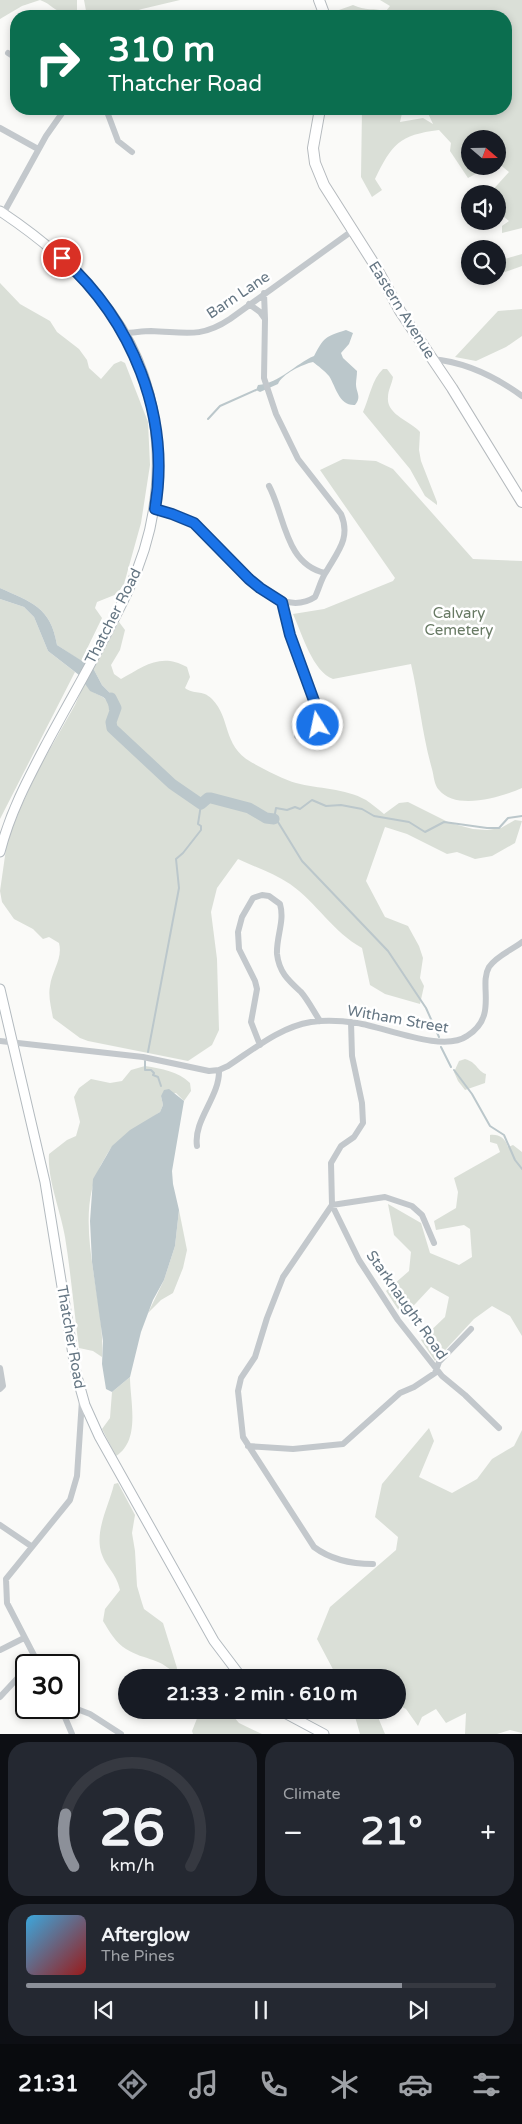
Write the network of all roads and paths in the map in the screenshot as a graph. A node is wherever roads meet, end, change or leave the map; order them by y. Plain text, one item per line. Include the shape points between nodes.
1 (60, 115) edge
2 (108, 115) edge
3 (319, 115) edge
4 (0, 128) edge
5 (38, 149) junction
6 (132, 152) dead end
7 (2, 212) edge
8 (352, 232) junction
9 (264, 294) junction
10 (248, 304) junction
11 (265, 319) junction
12 (124, 333) junction
13 (432, 359) junction
14 (522, 396) edge
15 (269, 486) dead end
16 (522, 502) edge
17 (155, 509) junction
18 (325, 573) junction
19 (282, 602) junction
20 (318, 725) dead end
21 (0, 852) edge
22 (522, 942) edge
23 (0, 989) edge
24 (320, 1021) junction
25 (351, 1022) junction
26 (12, 1040) junction
27 (0, 1041) edge
28 (260, 1045) junction
29 (219, 1070) junction
30 (197, 1146) dead end
31 (332, 1205) junction
32 (434, 1243) dead end
33 (471, 1330) dead end
34 (0, 1368) edge
35 (435, 1369) junction
36 (0, 1389) edge
37 (82, 1396) junction
38 (499, 1428) dead end
39 (248, 1446) junction
40 (0, 1525) edge
41 (31, 1546) junction
42 (373, 1564) dead end
43 (3, 1580) edge
44 (24, 1638) junction
45 (0, 1650) edge
46 (31, 1654) edge
47 (235, 1669) edge
48 (15, 1681) edge
49 (0, 1697) edge
50 (80, 1710) edge
51 (66, 1719) edge
52 (296, 1719) edge
53 (72, 1734) edge
54 (121, 1734) edge
55 (324, 1734) edge

1 - 5 street
2 - 6 street via 118,141
3 - 8 main road, Eastern Avenue via 313,148 315,163 326,190
4 - 5 street
5 - 7 street
7 - 12 main road, Thatcher Road via 72,268
8 - 9 street, Barn Lane
8 - 13 main road, Eastern Avenue
9 - 10 street, Barn Lane
9 - 11 street
10 - 11 street
10 - 12 street, Barn Lane via 223,323 198,333
11 - 18 street via 264,382 267,390 291,448 343,520 344,538
12 - 17 main road, Thatcher Road via 141,371 153,414 158,456
13 - 14 street via 472,368
13 - 16 main road, Eastern Avenue
15 - 18 street via 289,543 311,568
17 - 19 street via 194,523 249,579
17 - 21 main road, Thatcher Road via 138,567 15,806
18 - 19 street via 314,597 303,602
19 - 20 street via 290,635 317,709
22 - 25 street, Witham Street via 490,966 484,1014 468,1036 460,1040 446,1042
23 - 26 main road, Thatcher Road
24 - 25 street, Witham Street
24 - 28 street, Witham Street via 282,1031
24 - 28 street via 279,967 280,904 269,896 253,898 238,932 239,949 257,989 251,1022
25 - 31 street via 352,1056 364,1117 360,1129 341,1146 331,1162
26 - 27 street
26 - 29 street
26 - 37 main road, Thatcher Road via 45,1182
28 - 29 street, Witham Street
29 - 30 street via 220,1080 197,1134
31 - 32 street via 385,1197 412,1206 422,1215
31 - 35 street, Starknaught Road via 370,1278
31 - 39 street via 283,1277 255,1357 239,1383 243,1436
33 - 35 street
34 - 36 street via 3,1386
35 - 38 street, Starknaught Road
35 - 39 street via 435,1373 400,1393 343,1444 293,1448
37 - 41 street via 74,1490 70,1500
37 - 47 main road, Thatcher Road via 99,1436 214,1641
39 - 42 street via 314,1547 324,1555
40 - 41 street
41 - 43 street
43 - 44 street via 7,1603
44 - 45 street
44 - 46 street
48 - 49 street
50 - 54 street
51 - 53 street
52 - 55 main road

